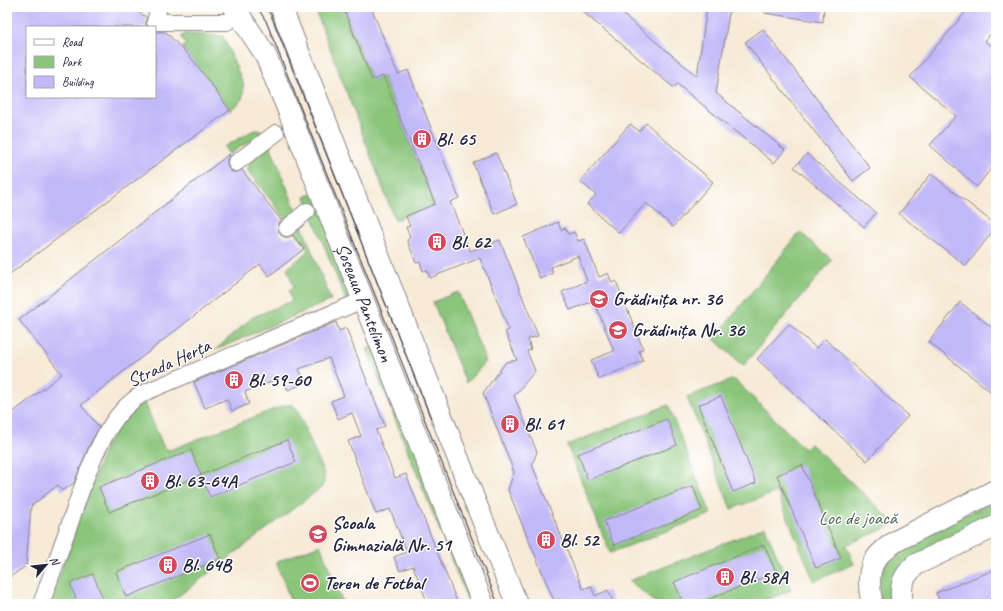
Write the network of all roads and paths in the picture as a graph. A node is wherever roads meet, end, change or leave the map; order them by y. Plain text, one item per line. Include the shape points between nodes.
1 (159, 7) edge
2 (281, 7) edge
3 (231, 14) edge
4 (276, 133) dead end
5 (236, 163) dead end
6 (307, 211) dead end
7 (287, 228) dead end
8 (363, 300) junction
9 (996, 490) edge
10 (996, 526) edge
11 (41, 604) edge
12 (483, 604) edge
13 (517, 604) edge
14 (872, 604) edge
15 (902, 604) edge

1 - 3 street via 155,22
2 - 13 main road, Șoseaua Pantelimon
3 - 8 main road, Șoseaua Pantelimon via 265,54
4 - 5 street
6 - 7 street
8 - 11 street, Strada Herța via 146,392 128,403 102,442 87,475
8 - 12 main road, Șoseaua Pantelimon
9 - 14 main road via 900,539 879,554 869,577
10 - 15 main road via 915,565 902,583

